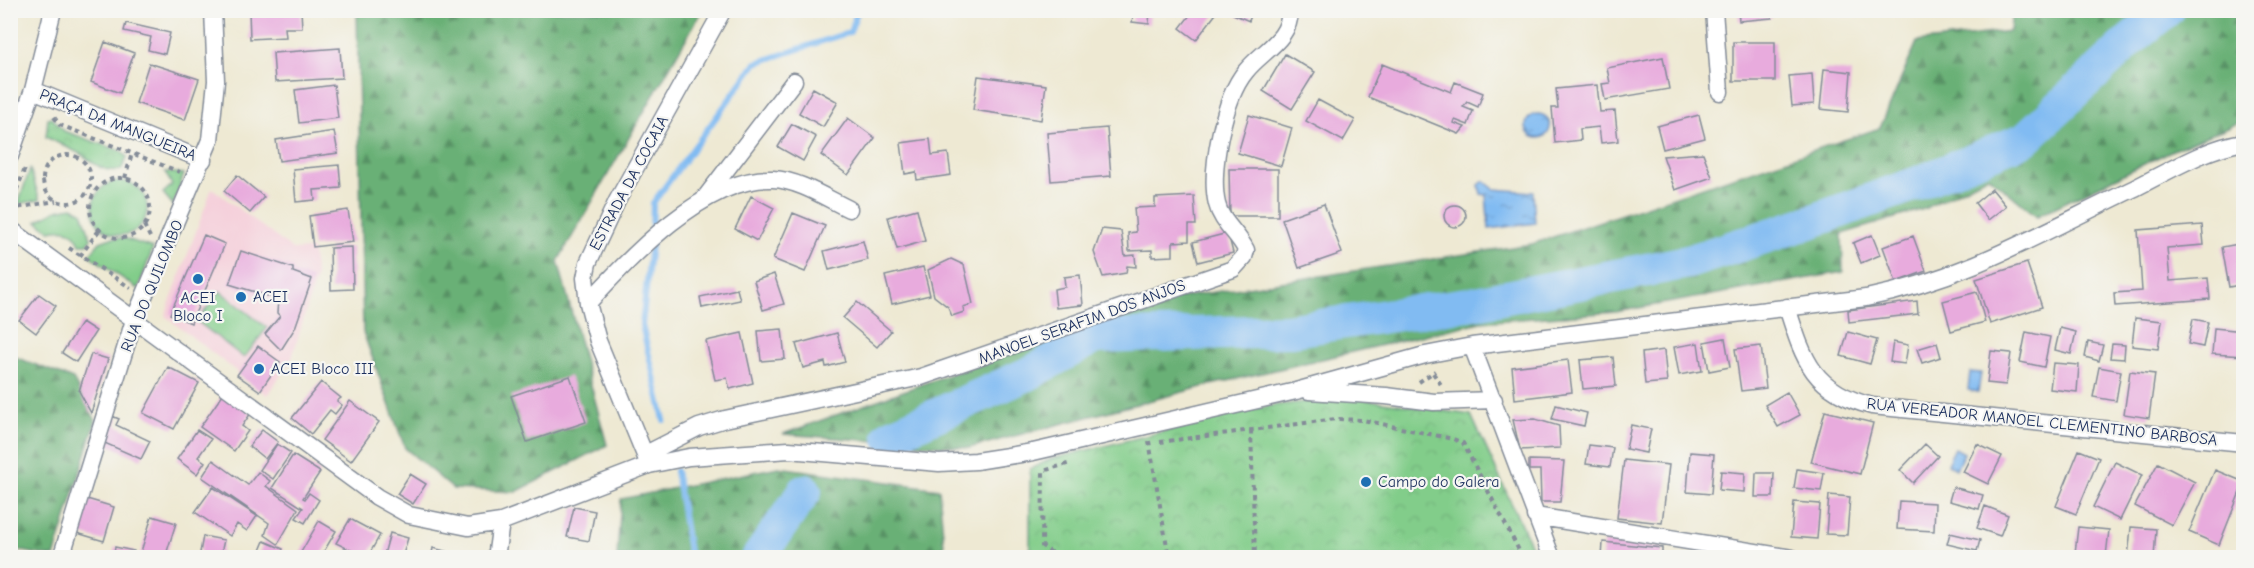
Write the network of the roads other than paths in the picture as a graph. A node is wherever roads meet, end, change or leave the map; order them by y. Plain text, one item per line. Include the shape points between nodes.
1 (53, 10) edge
2 (213, 10) edge
3 (723, 10) edge
4 (1290, 10) edge
5 (1714, 10) edge
6 (794, 81) dead end
7 (33, 90) junction
8 (1720, 92) dead end
9 (2244, 141) edge
10 (10, 156) edge
11 (203, 160) junction
12 (701, 202) junction
13 (849, 209) dead end
14 (16, 223) edge
15 (588, 303) junction
16 (1787, 307) junction
17 (134, 320) junction
18 (1472, 346) junction
19 (1296, 391) junction
20 (1494, 400) junction
21 (2244, 443) edge
22 (648, 460) junction
23 (1535, 516) junction
24 (501, 522) junction
25 (61, 558) edge
26 (496, 558) edge
27 (1552, 558) edge
28 (1791, 558) edge

1 - 7 street
2 - 11 street, RUA DO QUILOMBO via 214,113
3 - 15 street, ESTRADA DA COCAIA via 597,238 585,278
4 - 22 street, MANOEL SERAFIM DOS ANJOS via 1285,34 1244,73 1222,126 1216,202 1246,250 1233,269 921,377 725,418 699,427
5 - 8 street
6 - 12 street
7 - 10 street
7 - 11 street, PRAÇA DA MANGUEIRA
9 - 16 street via 2194,159 1957,274 1866,298
11 - 17 street, RUA DO QUILOMBO
12 - 13 street via 753,180 774,179 795,183
12 - 15 street via 652,236
14 - 17 street
15 - 22 street, ESTRADA DA COCAIA via 598,341
16 - 18 street
16 - 21 street, RUA VEREADOR MANOEL CLEMENTINO BARBOSA via 1812,368 1827,388 1847,400 1872,406
17 - 24 street via 377,497 409,514 440,522 468,527
17 - 25 street, RUA DO QUILOMBO
18 - 19 street
18 - 20 street
19 - 20 street via 1434,402
19 - 22 street via 1033,452 975,461 939,464 789,450
20 - 23 street
22 - 24 street
23 - 27 street
23 - 28 street
24 - 26 street

